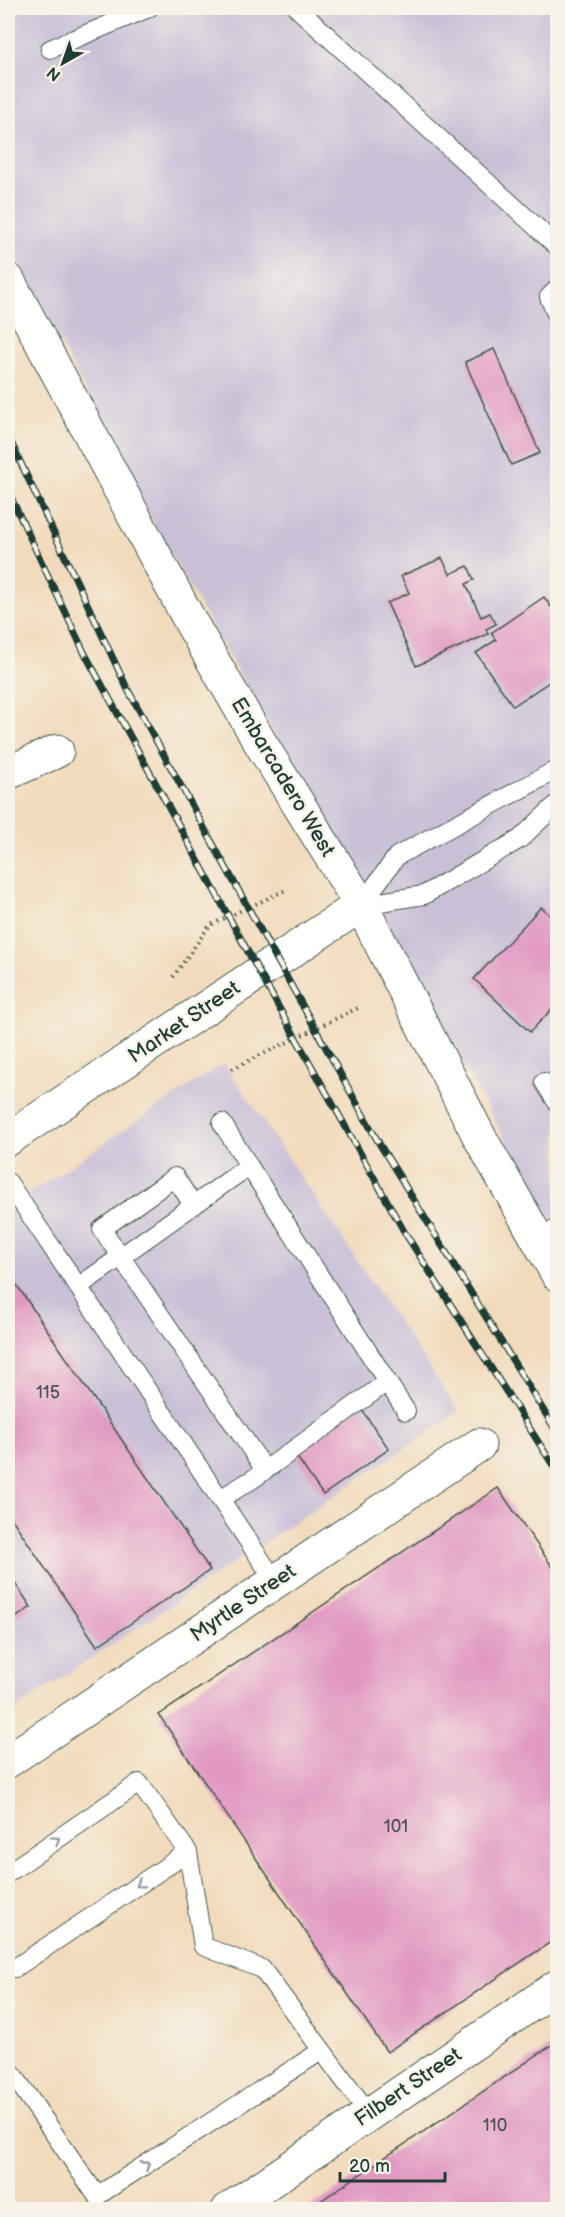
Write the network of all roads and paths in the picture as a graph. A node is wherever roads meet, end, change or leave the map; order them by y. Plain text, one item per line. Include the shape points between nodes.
1 (149, 8) edge
2 (297, 8) edge
3 (50, 49) dead end
4 (558, 247) edge
5 (8, 280) edge
6 (558, 288) edge
7 (558, 318) edge
8 (57, 752) dead end
9 (558, 770) edge
10 (8, 773) edge
11 (558, 803) edge
12 (288, 890) dead end
13 (361, 905) junction
14 (173, 977) dead end
15 (358, 1008) dead end
16 (232, 1069) dead end
17 (544, 1082) dead end
18 (558, 1104) edge
19 (222, 1123) dead end
20 (8, 1139) edge
21 (249, 1166) junction
22 (8, 1182) edge
23 (193, 1205) junction
24 (546, 1234) edge
25 (122, 1258) junction
26 (558, 1275) edge
27 (78, 1287) junction
28 (387, 1382) junction
29 (406, 1411) dead end
30 (479, 1446) dead end
31 (265, 1470) junction
32 (220, 1499) junction
33 (275, 1581) junction
34 (8, 1761) edge
35 (188, 1852) junction
36 (8, 1874) edge
37 (8, 1968) edge
38 (558, 1986) edge
39 (321, 2051) junction
40 (8, 2065) edge
41 (369, 2114) junction
42 (228, 2210) edge

1 - 3 lane
2 - 4 lane
5 - 13 street, Embarcadero West via 190,621
6 - 7 lane via 549,297
8 - 10 street
9 - 13 lane via 397,856
11 - 13 lane via 520,839 424,895
12 - 14 path via 210,925
13 - 20 street, Market Street
13 - 24 street, Embarcadero West
15 - 16 path
17 - 18 lane
19 - 21 lane
21 - 23 lane
21 - 28 lane
22 - 27 lane
23 - 25 lane
23 - 25 lane via 175,1177 102,1229
24 - 26 street, Embarcadero West
25 - 27 lane
25 - 31 lane
27 - 32 lane
28 - 29 lane
28 - 31 lane
30 - 33 street, Myrtle Street
31 - 32 lane
32 - 33 lane
33 - 34 street, Myrtle Street
36 -> 35 lane via 139,1783
35 -> 37 lane via 15,1968
35 - 39 lane via 203,1946 262,1969
38 - 41 street, Filbert Street
40 -> 39 lane via 97,2196
39 - 41 lane
41 - 42 street, Filbert Street

